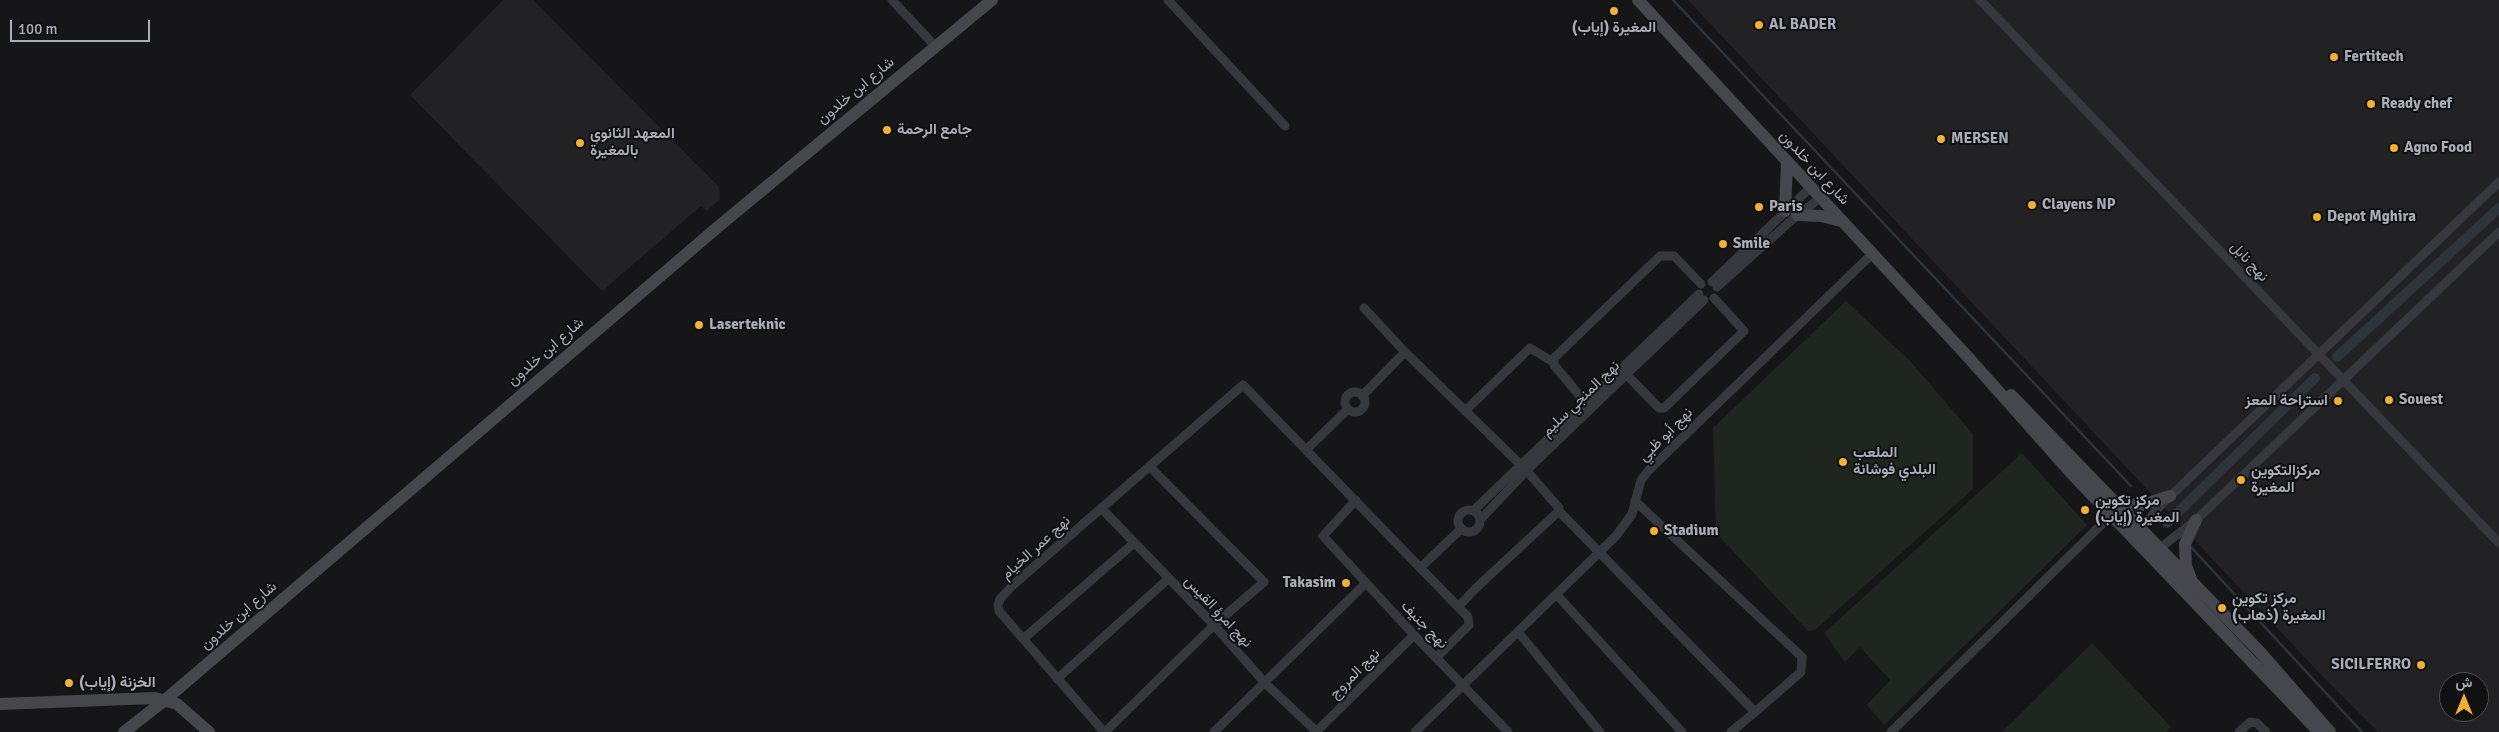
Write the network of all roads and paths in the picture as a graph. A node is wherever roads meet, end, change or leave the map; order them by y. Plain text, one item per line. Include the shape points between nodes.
1 (892, 0) edge
2 (992, 0) edge
3 (1168, 0) edge
4 (1638, 0) edge
5 (1980, 0) edge
6 (935, 46) junction
7 (1285, 126) dead end
8 (1787, 163) junction
9 (2499, 182) edge
10 (1810, 188) junction
11 (1820, 198) junction
12 (1791, 213) junction
13 (1841, 221) junction
14 (2499, 232) edge
15 (1872, 254) junction
16 (1701, 284) junction
17 (1714, 285) junction
18 (1701, 297) junction
19 (1714, 298) junction
20 (1364, 308) dead end
21 (1404, 352) junction
22 (2318, 355) junction
23 (1968, 356) junction
24 (1553, 362) junction
25 (1623, 372) junction
26 (2343, 380) junction
27 (1362, 396) junction
28 (1585, 402) junction
29 (1348, 409) junction
30 (1465, 411) junction
31 (1307, 449) junction
32 (1150, 467) junction
33 (1523, 468) junction
34 (2170, 496) junction
35 (1356, 500) junction
36 (1635, 501) junction
37 (2116, 502) junction
38 (1102, 508) junction
39 (1473, 511) junction
40 (1559, 511) junction
41 (2111, 515) junction
42 (1480, 520) junction
43 (2196, 520) junction
44 (1461, 529) junction
45 (2136, 534) junction
46 (1134, 543) junction
47 (2499, 543) edge
48 (1601, 552) junction
49 (2154, 552) junction
50 (1420, 568) junction
51 (1168, 579) junction
52 (2192, 581) junction
53 (1366, 584) junction
54 (1557, 595) junction
55 (1458, 607) junction
56 (1214, 625) junction
57 (1519, 633) junction
58 (1414, 635) junction
59 (1023, 639) junction
60 (1436, 658) junction
61 (1057, 679) junction
62 (1265, 683) junction
63 (1463, 685) junction
64 (165, 700) junction
65 (0, 704) edge
66 (1755, 712) junction
67 (124, 732) edge
68 (209, 732) edge
69 (1105, 732) edge
70 (1214, 732) edge
71 (1316, 732) edge
72 (1415, 732) edge
73 (1508, 732) edge
74 (1600, 732) edge
75 (1682, 732) edge
76 (1731, 732) edge
77 (1891, 732) edge
78 (2239, 732) edge
79 (2266, 732) edge
80 (2319, 732) edge
81 (2330, 732) edge

1 - 6 street
2 - 6 street, شارع ابن خلدون
3 - 7 street
4 - 8 street, شارع ابن خلدون
5 - 22 street, نهج نابل
6 - 64 street, شارع ابن خلدون via 718,226
8 - 10 street, شارع ابن خلدون
8 - 12 street
9 - 22 street
10 - 11 street, شارع ابن خلدون
10 - 12 street
11 - 12 street
11 - 13 street, شارع ابن خلدون
12 - 13 street
12 - 17 street
13 - 15 street, شارع ابن خلدون
14 - 26 street
15 - 23 street, شارع ابن خلدون
15 - 36 street, نهج أبو ظبي via 1649,470 1641,480
16 - 17 street
16 - 18 street
16 - 24 street via 1674,256 1660,256
17 - 19 street
18 - 19 street
18 - 25 street, نهج المنجي سليم
19 - 25 street via 1744,331 1664,408 1659,408
20 - 21 street
21 - 27 street
21 - 30 street
22 - 26 street, نهج نابل
22 - 34 street
23 - 37 street via 2019,402
23 - 41 street
24 - 28 street
24 - 30 street via 1530,348
25 - 28 street, نهج المنجي سليم
25 - 33 street, نهج المنجي سليم
26 - 43 street
26 - 47 street, نهج نابل
27 - 29 street via 1355,393 1348,396 1345,402
27 - 29 street via 1365,403 1362,410
28 - 33 street, نهج المنجي سليم
29 - 31 street
30 - 33 street
31 - 32 street, نهج عمر الخيام via 1243,385
31 - 35 street
32 - 38 street, نهج عمر الخيام
32 - 56 street via 1264,582
33 - 39 street, نهج المنجي سليم
33 - 40 street
33 - 42 street, نهج المنجي سليم
34 - 37 street via 2142,505
34 - 45 street
35 - 50 street
35 - 53 street, نهج جنيف via 1323,536
36 - 48 street, نهج أبو ظبي via 1628,523
36 - 66 street via 1802,657 1801,672
37 - 45 street
38 - 46 street, نهج امرؤ القيس
38 - 59 street, نهج عمر الخيام via 1000,599 999,611
39 - 42 street
39 - 44 street via 1460,515
40 - 48 street
40 - 55 street
41 - 45 street
41 - 77 street
42 - 44 street via 1472,532
43 - 49 street
43 - 52 street via 2185,544 2186,566
44 - 50 street
45 - 49 street
46 - 51 street, نهج امرؤ القيس
46 - 59 street
48 - 54 street, نهج أبو ظبي
48 - 66 street
49 - 52 street
49 - 80 street
50 - 55 street
51 - 56 street, نهج امرؤ القيس
51 - 61 street
52 - 81 street via 2290,684
53 - 58 street, نهج جنيف
53 - 62 street
54 - 57 street, نهج أبو ظبي
54 - 75 street
55 - 60 street via 1470,623
56 - 62 street, نهج امرؤ القيس
56 - 69 street
57 - 63 street, نهج أبو ظبي
57 - 74 street
58 - 60 street, نهج جنيف
58 - 71 street, نهج المروج
59 - 61 street, نهج عمر الخيام
60 - 63 street, نهج جنيف
61 - 69 street, نهج عمر الخيام
62 - 70 street
62 - 71 street, نهج امرؤ القيس
63 - 72 street, نهج أبو ظبي
63 - 73 street, نهج جنيف
64 - 65 street
64 - 67 street, شارع ابن خلدون
64 - 68 street via 177,704
66 - 76 street
78 - 79 street via 2253,722

